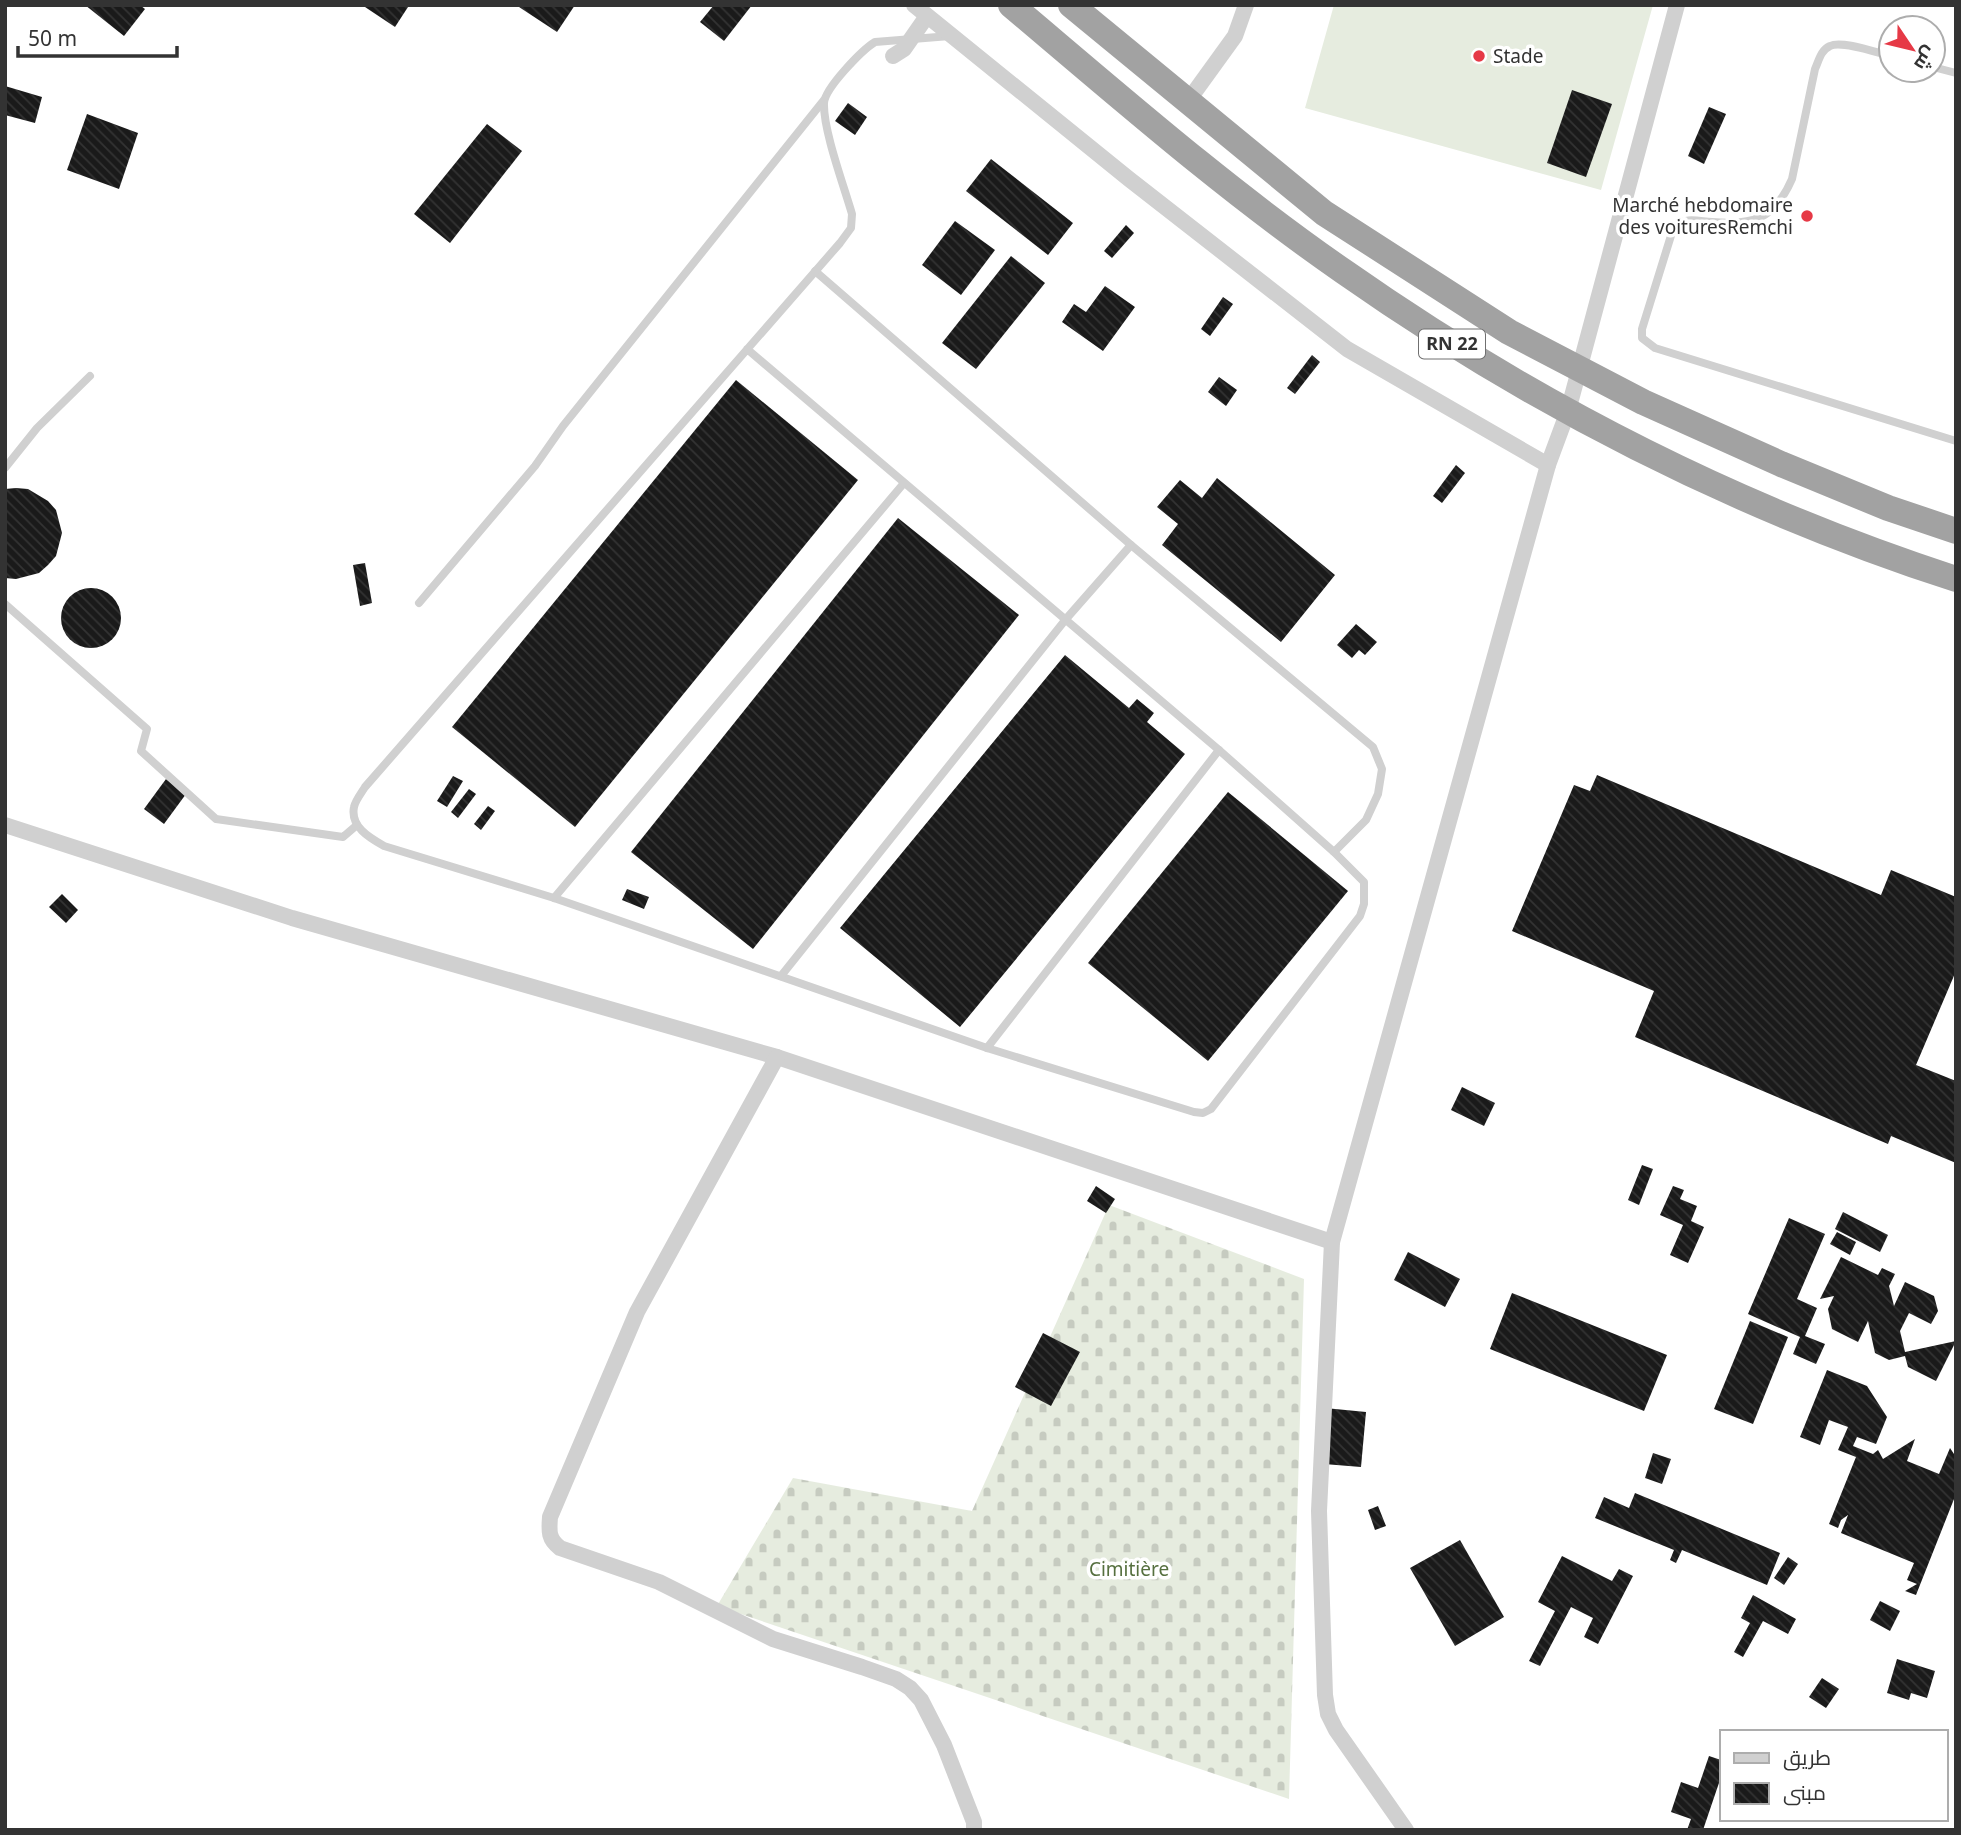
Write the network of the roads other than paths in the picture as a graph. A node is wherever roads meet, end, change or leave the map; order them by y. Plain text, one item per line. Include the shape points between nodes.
1 (1011, 5) edge
2 (1071, 5) edge
3 (1246, 5) edge
4 (1678, 5) edge
5 (921, 10) edge
6 (952, 36) junction
7 (912, 38) junction
8 (1877, 53) edge
9 (893, 56) dead end
10 (824, 100) junction
11 (1188, 101) junction
12 (815, 271) junction
13 (747, 349) junction
14 (1579, 369) junction
15 (90, 376) dead end
16 (1569, 411) junction
17 (1956, 441) edge
18 (1548, 465) junction
19 (5, 468) edge
20 (904, 483) junction
21 (1956, 531) edge
22 (1130, 545) junction
23 (1956, 579) edge
24 (419, 603) dead end
25 (5, 604) edge
26 (1066, 619) junction
27 (1219, 750) junction
28 (5, 825) edge
29 (357, 825) junction
30 (1334, 852) junction
31 (554, 898) junction
32 (781, 976) junction
33 (987, 1048) junction
34 (777, 1057) junction
35 (1332, 1242) junction
36 (974, 1830) edge
37 (1406, 1830) edge

1 - 16 highway, RN 22 via 1208,171 1342,271 1482,363
2 - 11 highway, RN 22
3 - 11 street via 1235,36
4 - 14 street
5 - 6 street
5 - 7 street
6 - 7 lane
6 - 18 street via 1347,349
7 - 9 street
7 - 10 lane via 875,42 865,48
8 - 17 lane via 1832,44 1822,52 1792,179 1766,216 1739,222 1682,220 1674,226 1642,338 1655,348
10 - 12 lane via 825,119 852,214 851,228
10 - 24 lane via 535,466
11 - 14 highway, RN 22 via 1324,213 1499,326
12 - 13 lane
12 - 22 lane
13 - 20 lane
13 - 29 lane via 365,787 354,808
14 - 16 street
14 - 21 highway, RN 22 via 1781,464
15 - 19 lane via 37,428
16 - 18 street
16 - 23 highway, RN 22 via 1690,475 1889,558
18 - 35 street
20 - 26 lane
20 - 31 lane
22 - 26 lane
22 - 30 lane via 1373,747 1382,769 1378,794 1366,820
25 - 29 lane via 147,729 141,751 216,819 343,837
26 - 27 lane
26 - 32 lane
27 - 30 lane
27 - 33 lane
28 - 34 street via 292,918
29 - 31 lane via 384,846
30 - 33 lane via 1364,882 1360,916 1211,1109 1194,1112
31 - 32 lane
32 - 33 lane
34 - 35 street
34 - 36 street via 637,1312 550,1517 548,1535 560,1548 659,1582 773,1639 896,1679 910,1688 944,1745
35 - 37 street via 1318,1511 1325,1695 1336,1730

